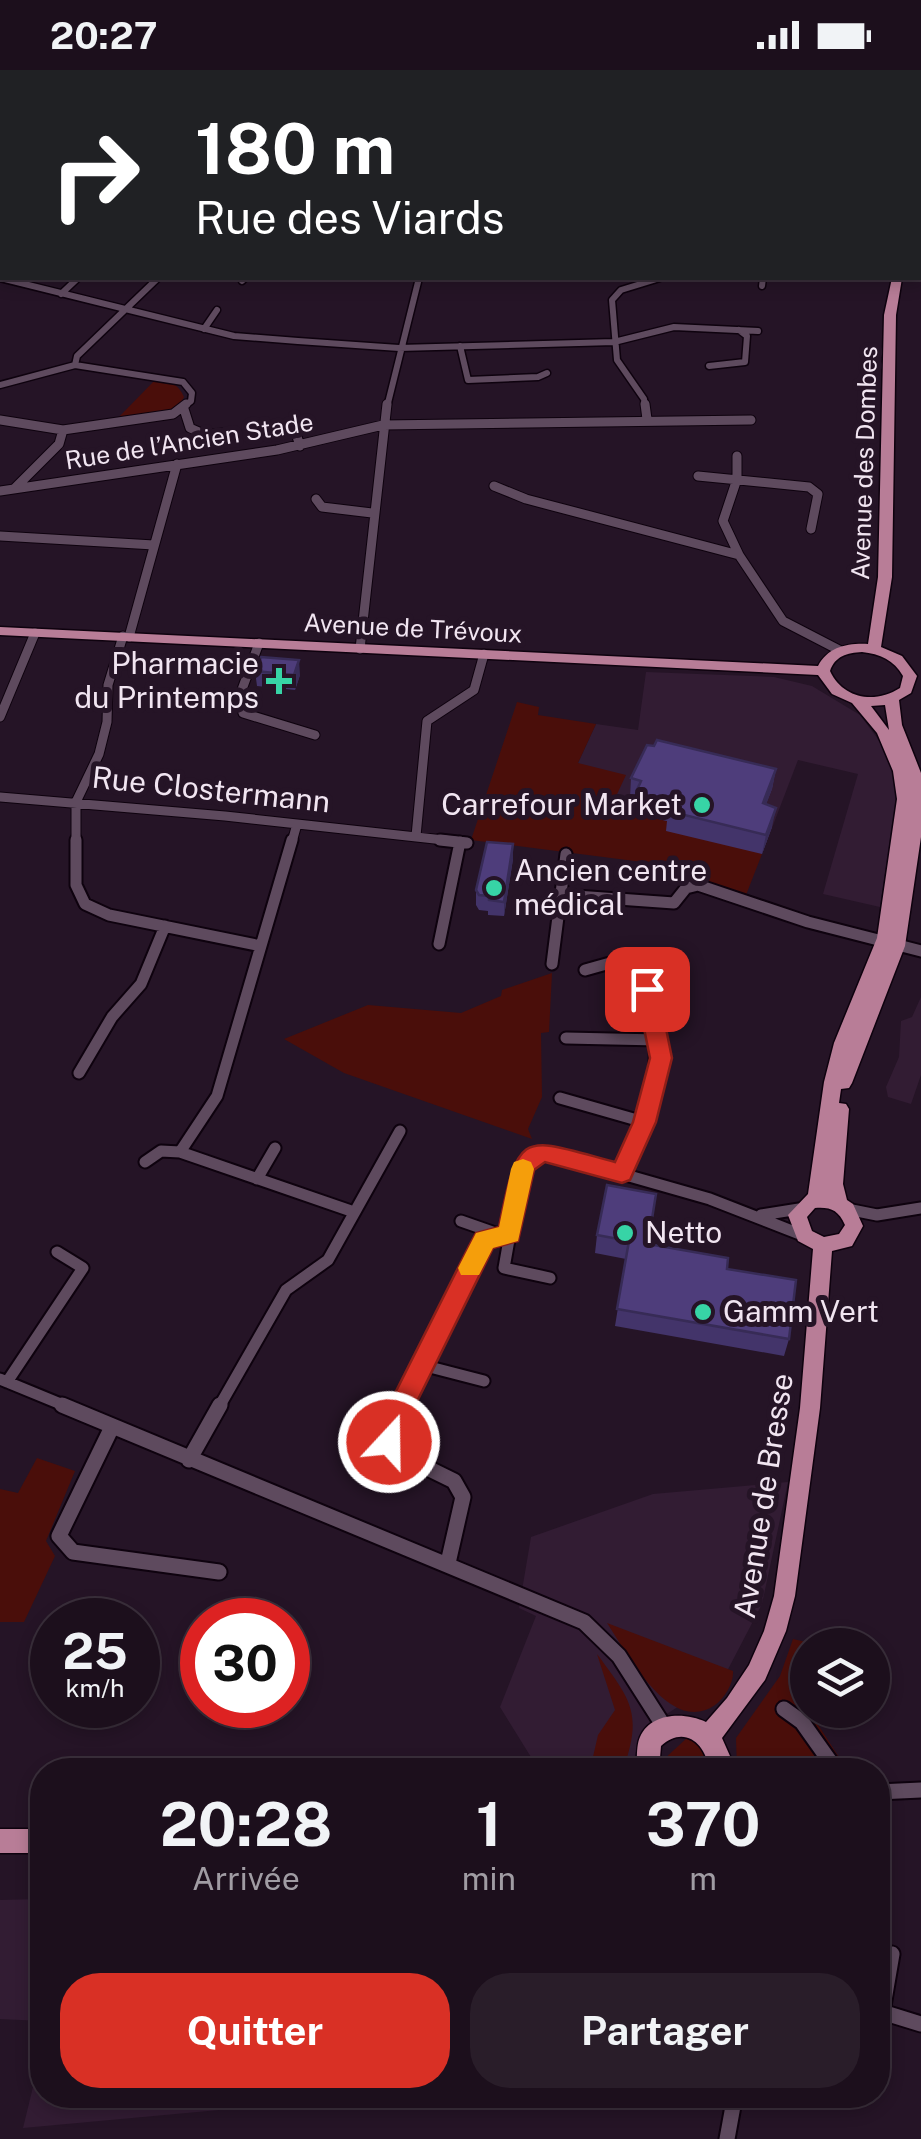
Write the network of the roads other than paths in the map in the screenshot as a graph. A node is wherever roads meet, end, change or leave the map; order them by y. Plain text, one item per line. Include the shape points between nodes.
1 (8, 280) edge
2 (76, 280) edge
3 (156, 280) edge
4 (419, 280) edge
5 (654, 280) edge
6 (897, 280) edge
7 (61, 294) junction
8 (126, 310) junction
9 (218, 310) dead end
10 (204, 328) junction
11 (739, 330) junction
12 (758, 331) dead end
13 (614, 342) junction
14 (460, 346) junction
15 (399, 348) junction
16 (74, 365) junction
17 (708, 366) dead end
18 (547, 372) dead end
19 (0, 386) edge
20 (184, 409) junction
21 (648, 419) junction
22 (0, 420) edge
23 (751, 420) dead end
24 (292, 421) dead end
25 (383, 425) junction
26 (63, 430) junction
27 (221, 433) dead end
28 (300, 446) junction
29 (737, 456) dead end
30 (177, 464) junction
31 (698, 476) dead end
32 (737, 479) junction
33 (494, 486) dead end
34 (13, 489) junction
35 (0, 490) edge
36 (316, 498) dead end
37 (372, 513) junction
38 (811, 529) dead end
39 (0, 536) edge
40 (154, 545) junction
41 (738, 555) junction
42 (0, 631) edge
43 (35, 632) junction
44 (126, 636) junction
45 (259, 643) junction
46 (360, 648) junction
47 (874, 649) junction
48 (841, 651) junction
49 (484, 654) junction
50 (823, 672) junction
51 (916, 676) edge
52 (892, 699) junction
53 (857, 700) junction
54 (0, 717) edge
55 (316, 735) dead end
56 (908, 756) edge
57 (0, 796) edge
58 (76, 802) junction
59 (297, 824) junction
60 (416, 836) junction
61 (566, 854) dead end
62 (698, 885) joint
63 (562, 894) junction
64 (165, 926) junction
65 (439, 944) dead end
66 (262, 946) junction
67 (890, 946) junction
68 (921, 950) edge
69 (552, 964) dead end
70 (585, 970) dead end
71 (566, 1038) dead end
72 (659, 1040) junction
73 (79, 1073) dead end
74 (560, 1098) dead end
75 (644, 1122) junction
76 (400, 1131) dead end
77 (276, 1148) dead end
78 (180, 1152) junction
79 (144, 1162) dead end
80 (622, 1174) junction
81 (257, 1179) junction
82 (808, 1204) junction
83 (842, 1206) junction
84 (921, 1208) edge
85 (354, 1212) junction
86 (877, 1215) junction
87 (761, 1216) junction
88 (460, 1221) dead end
89 (853, 1232) junction
90 (506, 1234) junction
91 (814, 1241) junction
92 (57, 1252) dead end
93 (550, 1278) dead end
94 (422, 1365) junction
95 (484, 1380) dead end
96 (4, 1381) edge
97 (112, 1427) junction
98 (188, 1460) junction
99 (448, 1563) junction
100 (219, 1572) dead end
101 (784, 1709) dead end
102 (664, 1728) junction
103 (708, 1736) junction
104 (649, 1758) edge
105 (719, 1758) edge
106 (828, 1758) edge
107 (921, 1790) edge
108 (890, 1791) edge
109 (0, 1841) edge
110 (30, 1842) edge
111 (892, 1954) dead end
112 (890, 1966) edge
113 (890, 2014) edge
114 (921, 2024) edge
115 (733, 2108) edge
116 (728, 2139) edge

1 - 7 street
2 - 7 street
3 - 8 street
4 - 15 street
5 - 13 street via 621,290 612,300
6 - 47 main road, Avenue des Dombes via 890,315 885,576
7 - 8 street
8 - 10 street
8 - 16 street
9 - 10 street
10 - 15 street
11 - 12 street
11 - 13 street via 674,326
11 - 17 street via 746,336 746,362
13 - 14 street
13 - 21 street
14 - 15 street
14 - 18 street via 468,380 538,378
15 - 25 street
16 - 19 street
16 - 20 street via 184,382 192,392
20 - 26 street
20 - 27 street via 190,428
21 - 23 street, Rue de l’Ancien Stade
21 - 25 street, Rue de l’Ancien Stade
22 - 26 street
24 - 28 street
25 - 28 street, Rue de l’Ancien Stade
25 - 37 street
26 - 34 street via 59,444
28 - 30 street, Rue de l’Ancien Stade
29 - 32 street
30 - 34 street, Rue de l’Ancien Stade
30 - 40 street
31 - 32 street
32 - 38 street via 809,487 818,494
32 - 41 street via 723,521
33 - 41 street
34 - 35 street, Rue de l’Ancien Stade
36 - 37 street via 322,507
37 - 46 street
39 - 40 street
40 - 44 street
41 - 48 street via 783,621
42 - 43 main road, Avenue de Trévoux
43 - 44 main road, Avenue de Trévoux
43 - 54 street
44 - 45 main road, Avenue de Trévoux
44 - 58 street via 108,685 99,754
45 - 46 main road, Avenue de Trévoux
45 - 55 street via 240,695 243,714
46 - 49 main road, Avenue de Trévoux
47 - 48 main road
47 - 51 main road
48 - 50 main road
49 - 50 main road, Avenue de Trévoux
49 - 60 street via 474,690 428,721
50 - 53 main road via 830,686
51 - 52 main road
52 - 53 main road
52 - 56 main road
53 - 56 main road
56 - 67 main road via 919,799
57 - 58 street, Rue Clostermann
58 - 59 street, Rue Clostermann
58 - 64 street via 76,885 85,904
59 - 60 street, Rue Clostermann
59 - 66 street
60 - 65 street, Rue Clostermann via 464,842
61 - 63 street
62 - 63 street via 686,888 674,904
62 - 67 street
63 - 69 street
64 - 66 street
64 - 73 street via 141,984
66 - 78 street via 217,1096
67 - 68 street
67 - 82 main road via 839,1056
67 - 83 main road via 842,1082 834,1184
70 - 72 street via 635,956
71 - 72 street
72 - 75 street via 657,1083
74 - 75 street
75 - 80 street
76 - 85 street
77 - 81 street
78 - 79 street via 154,1152
78 - 81 street
80 - 87 street
80 - 90 street via 545,1152 534,1155 523,1166
81 - 85 street
82 - 83 main road
82 - 87 street
82 - 91 main road via 796,1222
83 - 86 street
83 - 89 main road via 854,1220
84 - 86 street
85 - 98 street via 328,1260 286,1290
86 - 89 street
87 - 91 street
88 - 90 street
89 - 91 main road via 838,1244
90 - 93 street via 504,1268
90 - 94 street via 485,1240
91 - 103 main road, Avenue de Bresse via 813,1398 788,1584 756,1677
92 - 96 street via 83,1268
94 - 95 street
94 - 99 street via 389,1442 395,1452 460,1489
96 - 97 street
97 - 98 street
97 - 100 street via 59,1536 73,1552
98 - 99 street
99 - 102 street via 598,1631
101 - 106 street
102 - 103 main road via 686,1725
102 - 104 main road via 650,1742
103 - 105 main road
107 - 108 street
109 - 110 main road
111 - 112 street
113 - 114 street
115 - 116 street

